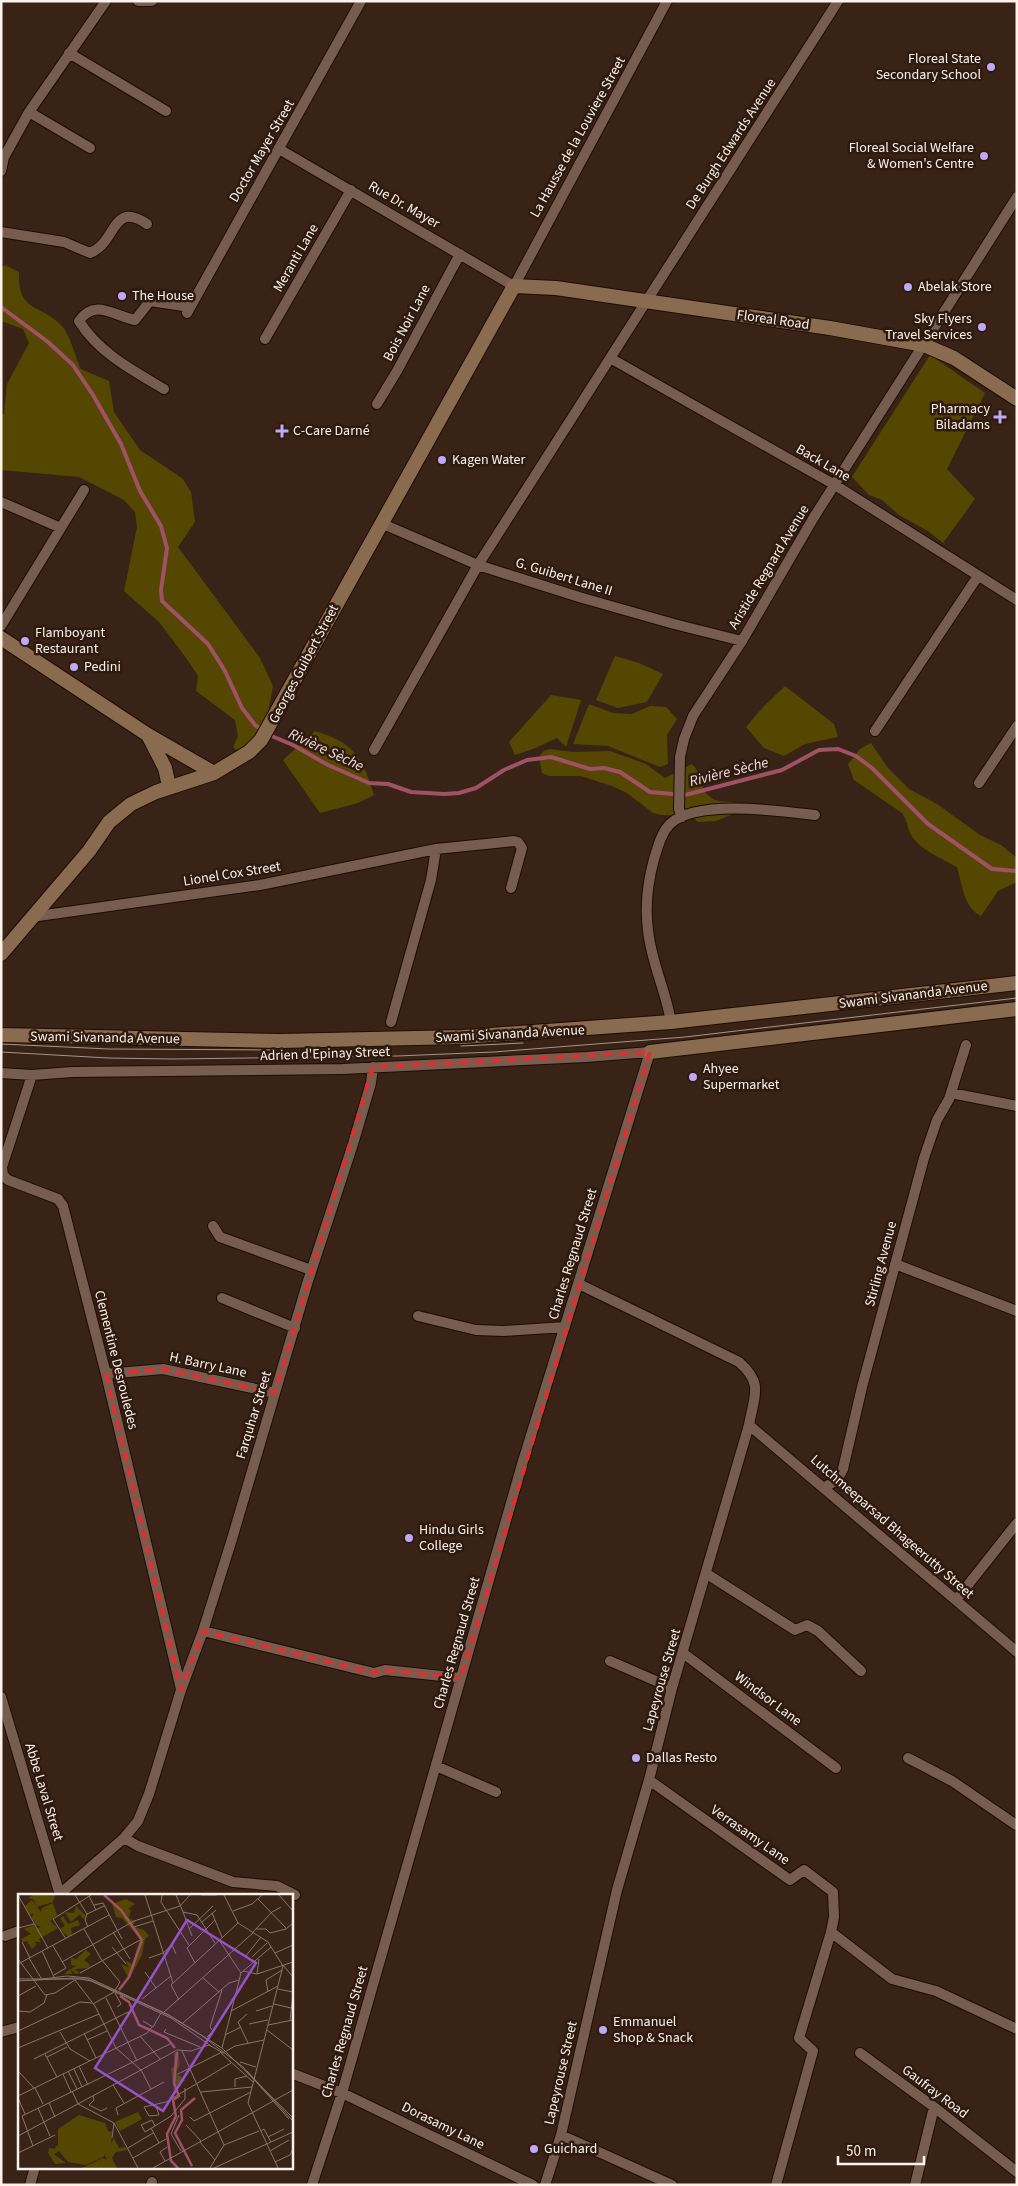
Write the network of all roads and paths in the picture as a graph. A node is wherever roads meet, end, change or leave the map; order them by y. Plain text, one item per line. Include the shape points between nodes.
1 (106, 1) edge
2 (138, 1) edge
3 (152, 1) edge
4 (361, 1) edge
5 (667, 1) edge
6 (838, 1) edge
7 (69, 53) junction
8 (166, 111) dead end
9 (29, 112) junction
10 (90, 148) dead end
11 (279, 149) junction
12 (1, 171) edge
13 (351, 190) junction
14 (1017, 197) edge
15 (147, 224) dead end
16 (1, 232) edge
17 (460, 254) junction
18 (514, 286) junction
19 (647, 301) junction
20 (265, 340) dead end
21 (924, 345) junction
22 (610, 358) junction
23 (164, 389) dead end
24 (1017, 399) edge
25 (377, 404) dead end
26 (835, 485) junction
27 (84, 490) dead end
28 (1, 502) edge
29 (383, 524) junction
30 (61, 528) junction
31 (478, 565) junction
32 (978, 576) junction
33 (1017, 600) edge
34 (1, 626) edge
35 (1, 638) edge
36 (742, 641) junction
37 (1017, 726) edge
38 (875, 730) dead end
39 (148, 735) junction
40 (374, 750) dead end
41 (214, 773) junction
42 (979, 783) dead end
43 (169, 786) junction
44 (680, 813) junction
45 (815, 815) dead end
46 (436, 849) junction
47 (510, 888) dead end
48 (31, 917) junction
49 (1, 954) edge
50 (1017, 983) edge
51 (1017, 1009) edge
52 (391, 1022) dead end
53 (671, 1022) junction
54 (1, 1035) edge
55 (966, 1044) dead end
56 (650, 1052) junction
57 (373, 1067) junction
58 (1, 1072) edge
59 (32, 1074) junction
60 (951, 1092) junction
61 (1017, 1106) edge
62 (213, 1226) dead end
63 (895, 1264) junction
64 (312, 1270) junction
65 (579, 1284) junction
66 (222, 1298) dead end
67 (1017, 1311) edge
68 (418, 1316) dead end
69 (565, 1327) junction
70 (295, 1328) junction
71 (106, 1374) junction
72 (275, 1393) junction
73 (749, 1425) junction
74 (825, 1487) junction
75 (1017, 1523) edge
76 (707, 1574) junction
77 (956, 1600) junction
78 (203, 1631) junction
79 (1017, 1652) edge
80 (683, 1654) junction
81 (610, 1661) dead end
82 (861, 1671) dead end
83 (461, 1678) junction
84 (672, 1688) junction
85 (181, 1690) junction
86 (1, 1697) edge
87 (908, 1758) dead end
88 (436, 1766) junction
89 (836, 1768) dead end
90 (650, 1780) junction
91 (496, 1792) dead end
92 (1017, 1823) edge
93 (124, 1838) junction
94 (60, 1894) edge
95 (61, 1894) edge
96 (295, 1895) dead end
97 (18, 1931) edge
98 (831, 1932) junction
99 (5, 1936) dead end
100 (18, 2027) edge
101 (1017, 2029) edge
102 (1, 2032) edge
103 (860, 2053) dead end
104 (292, 2073) edge
105 (342, 2093) junction
106 (934, 2107) junction
107 (561, 2135) junction
108 (36, 2168) edge
109 (1017, 2172) edge
110 (30, 2185) edge
111 (312, 2185) edge
112 (533, 2185) edge
113 (545, 2185) edge
114 (672, 2185) edge
115 (776, 2185) edge
116 (915, 2185) edge

1 - 7 street
2 - 3 street
4 - 11 street, Doctor Mayer Street
5 - 18 street, La Hausse de la Louviere Street
6 - 19 street, De Burgh Edwards Avenue
7 - 8 street
7 - 9 street
9 - 10 street
9 - 12 street via 4,157
11 - 13 street, Rue Dr. Mayer
11 - 23 street, Doctor Mayer Street via 188,310 150,301 135,320 96,309 84,313 79,320 101,348 122,365
13 - 17 street, Rue Dr. Mayer
13 - 20 street, Meranti Lane
14 - 21 street, Aristide Regnard Avenue
15 - 16 street via 128,216 119,219 99,249 90,253 64,242
17 - 18 street, Rue Dr. Mayer
17 - 25 street, Bois Noir Lane
18 - 19 street, Floreal Road via 556,288
18 - 29 street, Georges Guibert Street
19 - 21 street, Floreal Road
19 - 22 street, De Burgh Edwards Avenue
21 - 24 street, Floreal Road via 954,358
21 - 26 street, Aristide Regnard Avenue
22 - 26 street, Back Lane
22 - 31 street, De Burgh Edwards Avenue
26 - 32 street, Back Lane
26 - 36 street, Aristide Regnard Avenue
27 - 30 street
28 - 30 street
29 - 31 street, G. Guibert Lane II
29 - 41 street, Georges Guibert Street via 262,740 249,752
30 - 34 street
31 - 36 street, G. Guibert Lane II via 588,600
31 - 40 street, De Burgh Edwards Avenue
32 - 33 street, Back Lane
32 - 38 street
35 - 39 street
36 - 44 street, Aristide Regnard Avenue via 693,716 684,738 680,757
37 - 42 street
39 - 41 street
39 - 43 street via 165,768
41 - 43 street, Georges Guibert Street
43 - 48 street, Georges Guibert Street via 131,804 109,822 89,851
44 - 45 street via 749,808
44 - 53 street via 661,838 650,872 647,906 648,931
46 - 47 street, Lionel Cox Street via 518,842 522,848
46 - 48 street, Lionel Cox Street via 260,885
46 - 52 street via 431,880
48 - 49 street, Georges Guibert Street
50 - 53 street, Swami Sivananda Avenue
51 - 56 street
53 - 54 street, Swami Sivananda Avenue via 538,1033 279,1042
55 - 60 street, Stirling Avenue
56 - 57 street, Adrien d'Epinay Street
56 - 65 street, Charles Regnaud Street
57 - 59 street, Adrien d'Epinay Street
57 - 64 street, Farquhar Street via 353,1144
58 - 59 street, Adrien d'Epinay Street
59 - 71 street, Clementine Desrouledes via 2,1168 3,1174 8,1180 58,1199 64,1206
60 - 61 street
60 - 63 street, Stirling Avenue via 924,1158
62 - 64 street via 220,1237
63 - 67 street
63 - 74 street, Stirling Avenue via 843,1468 837,1480
64 - 70 street, Farquhar Street
65 - 69 street, Charles Regnaud Street
65 - 73 street, Lapeyrouse Street via 739,1362 755,1379
66 - 70 street
68 - 69 street via 476,1330
69 - 83 street, Charles Regnaud Street
70 - 72 street, Farquhar Street
71 - 72 street, H. Barry Lane via 163,1369
71 - 85 street, Clementine Desrouledes
72 - 78 street, Farquhar Street
73 - 74 street, Lutchmeeparsad Bhageerutty Street
73 - 76 street, Lapeyrouse Street
74 - 77 street, Lutchmeeparsad Bhageerutty Street
75 - 77 street
76 - 80 street, Lapeyrouse Street
76 - 82 street via 795,1630 807,1625 818,1631
77 - 79 street, Lutchmeeparsad Bhageerutty Street
78 - 83 street via 374,1673 385,1670
78 - 85 street, Farquhar Street
80 - 84 street, Lapeyrouse Street
80 - 89 street, Windsor Lane
81 - 84 street
83 - 88 street, Charles Regnaud Street
84 - 90 street, Lapeyrouse Street
85 - 93 street, Farquhar Street via 138,1821
86 - 94 street, Abbe Laval Street
87 - 92 street via 952,1781
88 - 91 street
88 - 105 street, Charles Regnaud Street
90 - 98 street, Verrasamy Lane via 790,1880 804,1870 834,1892
90 - 107 street, Lapeyrouse Street via 617,1890
93 - 95 street, Farquhar Street
93 - 96 street via 233,1882 277,1886
97 - 99 street
98 - 101 street via 892,1979 936,1991
98 - 115 street, Verrasamy Lane via 799,2038 813,2051
100 - 102 street
103 - 106 street, Gaufray Road
104 - 105 street, Dorasamy Lane
105 - 111 street, Charles Regnaud Street
105 - 112 street, Dorasamy Lane
106 - 109 street, Gaufray Road
106 - 116 street
107 - 113 street, Lapeyrouse Street
107 - 114 street
108 - 110 street

